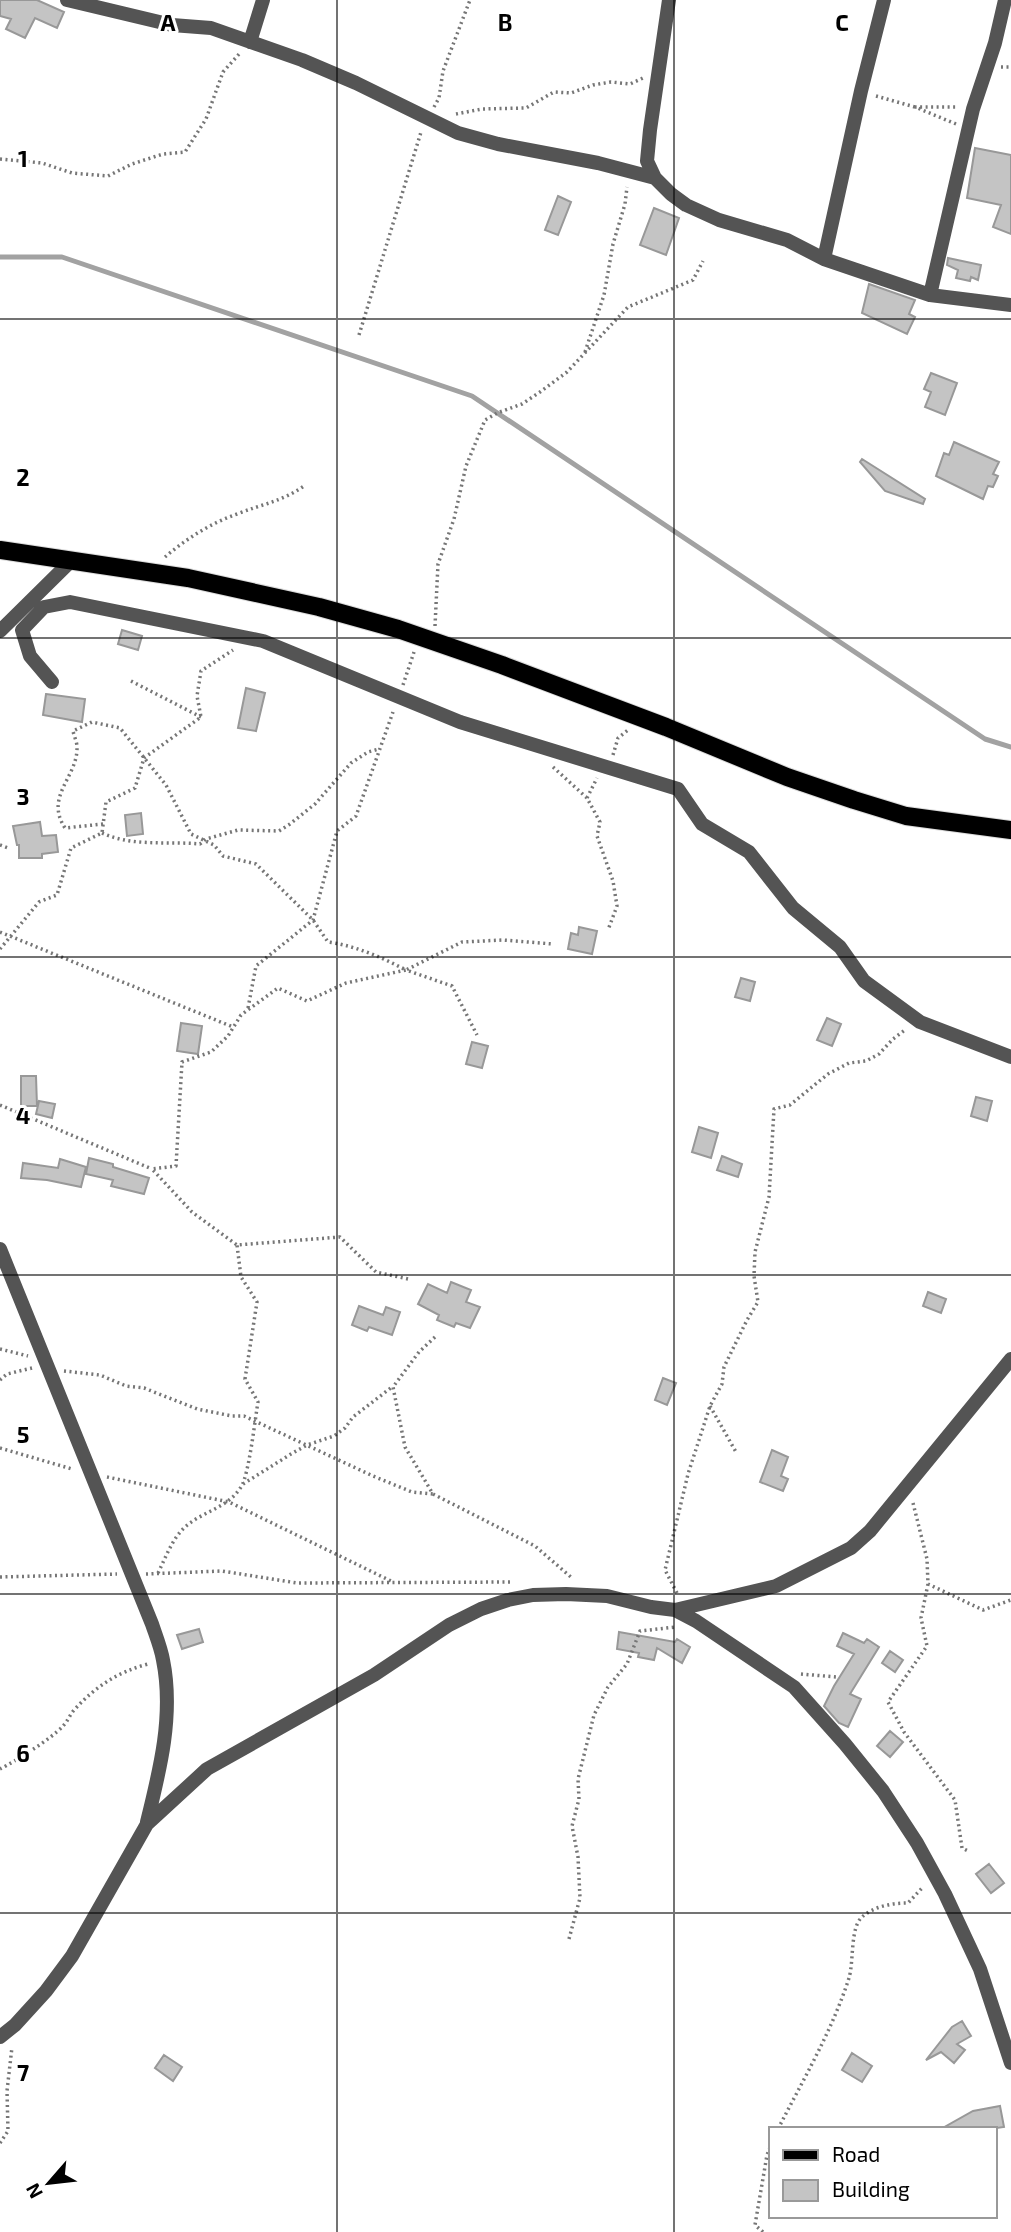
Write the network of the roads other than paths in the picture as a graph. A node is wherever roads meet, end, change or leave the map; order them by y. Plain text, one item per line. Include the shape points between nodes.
1 (67, 0) edge
2 (263, 0) edge
3 (669, 0) edge
4 (884, 0) edge
5 (1005, 0) edge
6 (250, 42) junction
7 (655, 178) junction
8 (824, 259) junction
9 (930, 295) junction
10 (1011, 305) edge
11 (0, 550) edge
12 (72, 560) junction
13 (0, 631) edge
14 (52, 682) dead end
15 (1011, 830) edge
16 (1011, 1057) edge
17 (0, 1249) edge
18 (1011, 1359) edge
19 (680, 1609) junction
20 (147, 1824) junction
21 (0, 2037) edge
22 (1011, 2063) edge

1 - 6 street via 172,25 211,28
2 - 6 street
3 - 7 street via 647,161
4 - 8 street
5 - 9 street via 968,129
6 - 7 street via 323,69 458,133
7 - 8 street via 686,205 787,240
8 - 9 street
9 - 10 street
11 - 12 main road
12 - 13 street
12 - 15 main road via 188,578 318,607 427,639 854,800 906,816
14 - 16 street via 30,656 22,629 44,607 71,603 263,641 460,722 678,789 702,824 749,852 793,908 840,947 864,981 920,1022
17 - 20 street via 163,1659 164,1733 160,1774
18 - 19 street via 870,1531 851,1548 776,1586
19 - 20 street via 566,1594 533,1595 481,1609 207,1769
19 - 22 street via 802,1695 883,1791 945,1894 980,1969
20 - 21 street via 72,1956 46,1991

